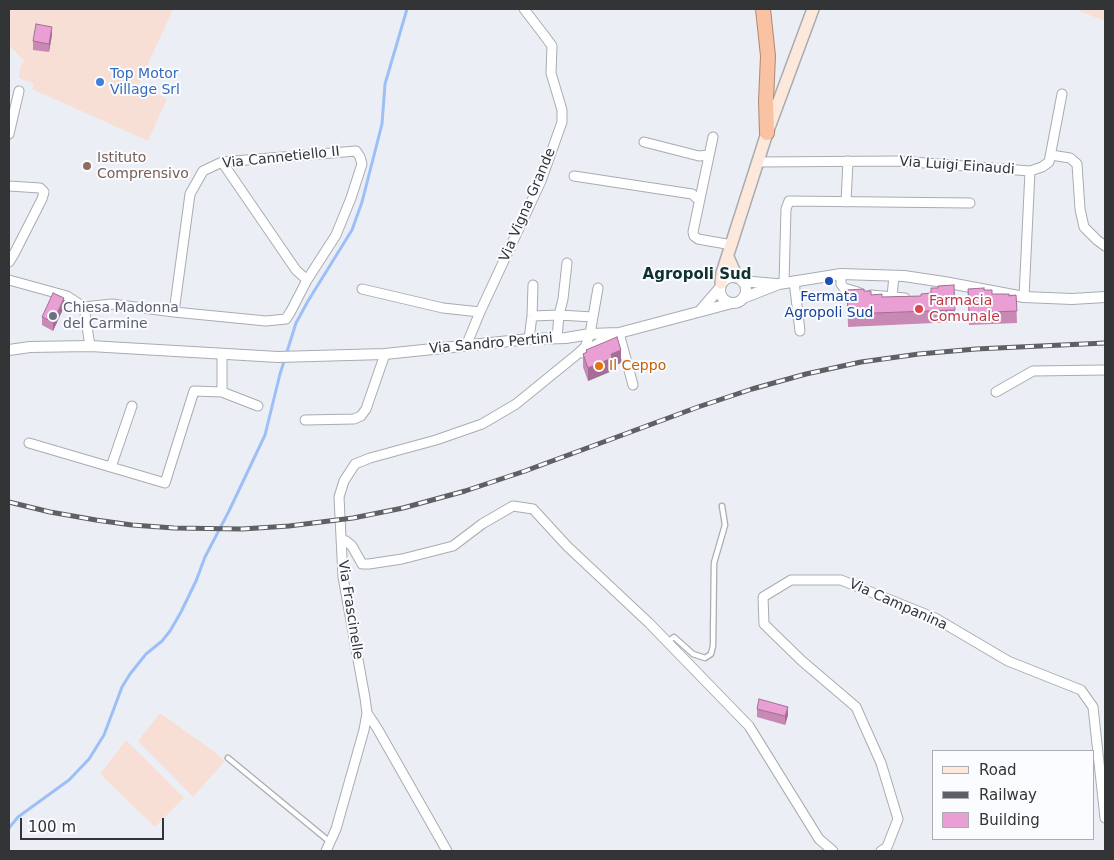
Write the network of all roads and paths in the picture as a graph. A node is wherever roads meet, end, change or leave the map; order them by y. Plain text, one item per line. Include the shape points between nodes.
1 (524, 9) edge
2 (763, 9) edge
3 (814, 9) edge
4 (18, 91) dead end
5 (1062, 94) dead end
6 (767, 133) junction
7 (9, 134) edge
8 (713, 137) dead end
9 (644, 142) dead end
10 (1051, 154) junction
11 (709, 155) junction
12 (848, 161) junction
13 (222, 162) junction
14 (758, 162) junction
15 (1030, 171) junction
16 (574, 176) dead end
17 (9, 186) edge
18 (699, 200) junction
19 (846, 202) junction
20 (970, 203) dead end
21 (732, 245) junction
22 (1105, 246) edge
23 (728, 257) junction
24 (9, 262) edge
25 (567, 263) dead end
26 (840, 274) junction
27 (894, 276) junction
28 (740, 279) junction
29 (9, 280) edge
30 (307, 280) junction
31 (944, 282) junction
32 (786, 283) junction
33 (533, 285) dead end
34 (720, 286) junction
35 (598, 288) dead end
36 (362, 289) dead end
37 (933, 293) edge
38 (892, 296) junction
39 (1024, 297) junction
40 (1105, 297) edge
41 (743, 298) junction
42 (915, 299) edge
43 (732, 303) junction
44 (84, 307) junction
45 (700, 311) junction
46 (174, 312) junction
47 (480, 312) junction
48 (559, 315) junction
49 (532, 316) junction
50 (593, 317) junction
51 (800, 331) dead end
52 (619, 333) junction
53 (587, 335) junction
54 (562, 338) junction
55 (529, 339) junction
56 (90, 346) junction
57 (466, 346) junction
58 (9, 350) edge
59 (222, 354) junction
60 (385, 354) junction
61 (576, 354) junction
62 (1105, 370) edge
63 (633, 385) dead end
64 (222, 392) junction
65 (996, 392) dead end
66 (132, 406) dead end
67 (258, 406) dead end
68 (305, 420) dead end
69 (29, 443) dead end
70 (111, 467) junction
71 (722, 506) dead end
72 (341, 540) junction
73 (667, 642) junction
74 (367, 713) junction
75 (228, 758) dead end
76 (1105, 818) edge
77 (328, 847) edge
78 (446, 851) edge
79 (833, 851) edge
80 (881, 851) edge

1 - 47 street, Via Vigna Grande via 552,46 550,73 562,110 562,122 541,181
2 - 6 highway via 768,56
3 - 6 main road
4 - 7 street
5 - 10 street
6 - 14 main road
8 - 11 street
9 - 11 street via 700,156
10 - 15 street via 1049,162
10 - 22 street via 1070,158 1077,164 1084,226
11 - 18 street
12 - 14 street, Via Luigi Einaudi
12 - 15 street, Via Luigi Einaudi via 898,161
12 - 19 street
13 - 30 street via 296,270
13 - 30 street, Via Cannetiello II via 356,151 360,156 362,164 336,236
13 - 46 street, Via Cannetiello II via 203,171 190,194
14 - 21 main road
15 - 39 street, Via Luigi Einaudi
16 - 18 street via 692,194
17 - 24 street via 40,188 44,192
18 - 21 street via 694,236
19 - 20 street
19 - 32 street via 789,201 786,209
21 - 23 main road
23 - 28 main road
23 - 34 main road
25 - 48 street
26 - 27 street
26 - 32 street
26 - 38 street via 844,288
27 - 31 street
27 - 38 street
28 - 32 street
28 - 34 street via 730,277
28 - 41 street via 746,288
29 - 44 street via 67,296
30 - 46 street, Via Cannetiello II via 286,319 266,321
31 - 37 street
31 - 39 street
32 - 41 street
32 - 51 street
33 - 49 street
34 - 43 street via 724,300
34 - 45 street
35 - 50 street, Via Frascinelle
36 - 47 street via 443,308
38 - 42 street
39 - 40 street
41 - 43 street
43 - 45 street, Via Sandro Pertini
44 - 46 street, Via Cannetiello II via 112,304
44 - 56 street
45 - 52 street, Via Sandro Pertini
47 - 57 street, Via Vigna Grande
48 - 49 street
48 - 50 street
48 - 54 street
49 - 55 street
50 - 53 street, Via Frascinelle
52 - 53 street, Via Sandro Pertini
52 - 61 street, Via Frascinelle
52 - 63 street
53 - 54 street, Via Sandro Pertini
53 - 61 street, Via Frascinelle via 579,341
54 - 55 street, Via Sandro Pertini
54 - 61 street via 573,341
55 - 57 street, Via Sandro Pertini
56 - 58 street, Via Sandro Pertini
56 - 59 street, Via Sandro Pertini
57 - 60 street, Via Sandro Pertini
59 - 60 street, Via Sandro Pertini via 278,357
59 - 64 street
60 - 68 street via 361,416
61 - 72 street, Via Frascinelle via 516,404 482,424 355,464 344,480 339,497
62 - 65 street via 1033,371
64 - 67 street
64 - 70 street via 194,391 165,483
66 - 70 street
69 - 70 street
71 - 73 lane via 725,525 714,563 711,654 705,658 694,654 674,637
72 - 73 street via 352,546 362,564 402,559 453,546 513,506 534,509 567,546
72 - 74 street, Via Frascinelle via 343,577
73 - 79 street via 749,726 819,839
74 - 77 street, Via Frascinelle via 336,829
74 - 78 street
75 - 77 lane
76 - 80 street, Via Campanina via 1093,707 1081,690 1008,661 935,618 841,580 792,580 763,597 764,624 856,707 881,763 898,819 887,847

